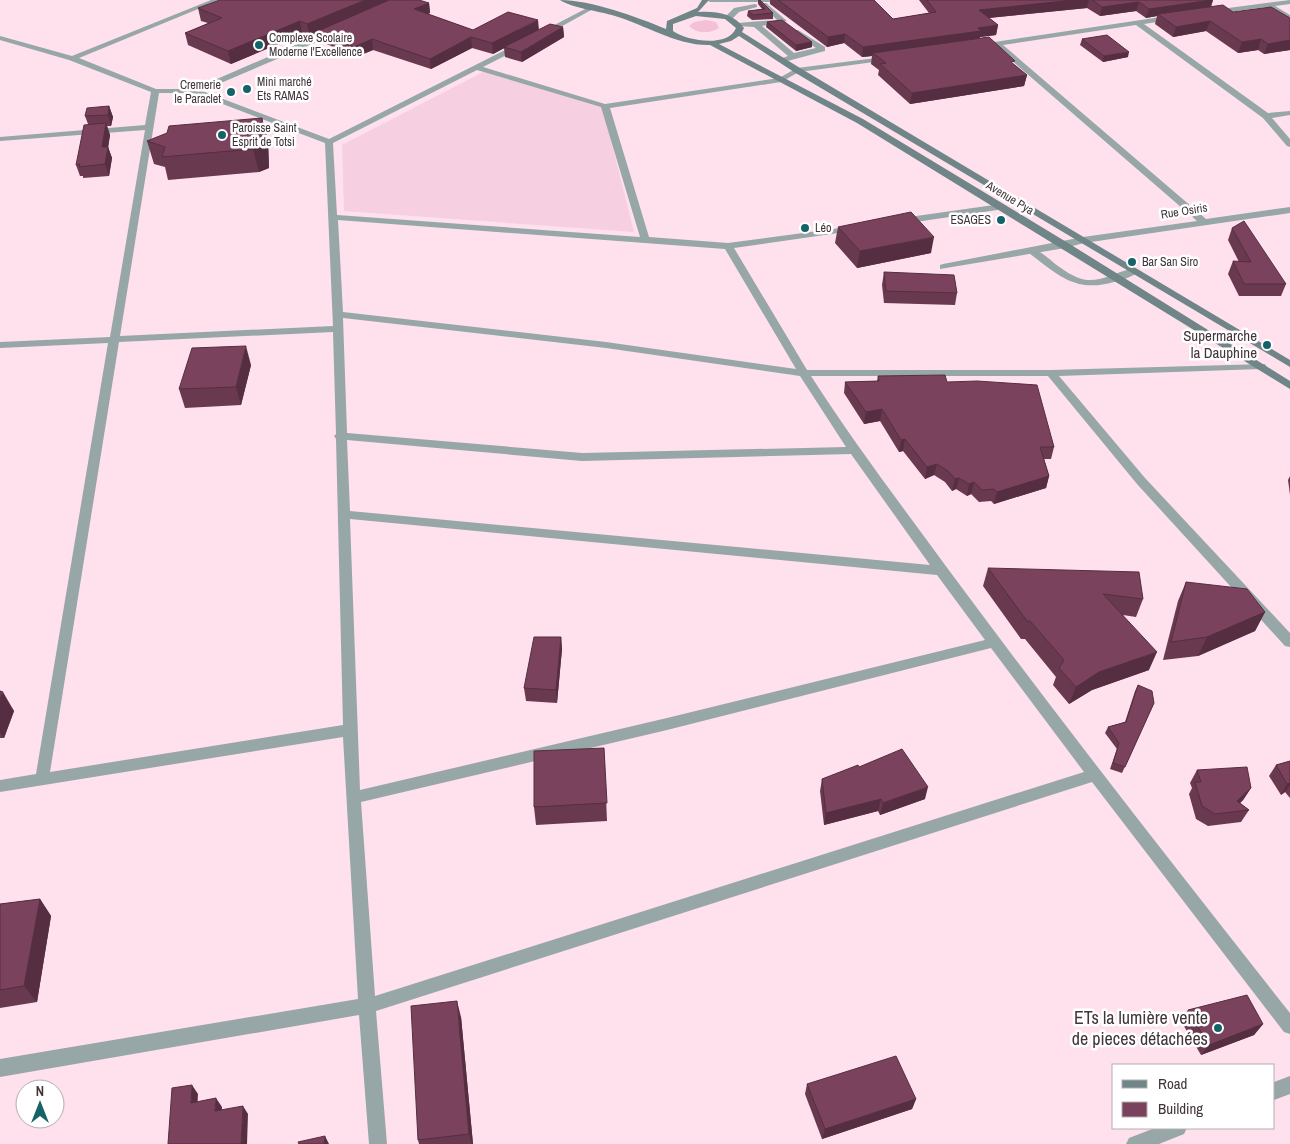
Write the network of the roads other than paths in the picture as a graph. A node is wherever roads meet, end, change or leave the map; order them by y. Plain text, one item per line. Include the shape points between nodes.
1 (217, 0) edge
2 (563, 0) edge
3 (708, 0) edge
4 (776, 0) edge
5 (1290, 2) edge
6 (764, 4) junction
7 (1268, 5) junction
8 (591, 8) junction
9 (1201, 14) edge
10 (685, 15) junction
11 (724, 16) junction
12 (1182, 16) edge
13 (1290, 18) edge
14 (637, 20) junction
15 (783, 21) junction
16 (1137, 22) junction
17 (670, 23) junction
18 (756, 25) junction
19 (342, 28) edge
20 (738, 29) junction
21 (538, 35) edge
22 (673, 35) junction
23 (0, 38) edge
24 (529, 40) edge
25 (712, 43) junction
26 (996, 44) junction
27 (968, 47) edge
28 (793, 56) junction
29 (900, 56) edge
30 (72, 58) junction
31 (783, 61) junction
32 (476, 67) junction
33 (797, 70) junction
34 (781, 80) junction
35 (155, 91) junction
36 (195, 91) junction
37 (605, 106) junction
38 (1290, 113) edge
39 (1266, 116) junction
40 (149, 127) junction
41 (0, 139) edge
42 (329, 142) junction
43 (1290, 144) edge
44 (1000, 207) junction
45 (1290, 210) edge
46 (332, 217) junction
47 (1204, 221) junction
48 (893, 222) edge
49 (864, 226) edge
50 (645, 238) junction
51 (1082, 240) junction
52 (1065, 245) junction
53 (728, 246) junction
54 (1032, 251) junction
55 (943, 267) dead end
56 (1134, 271) junction
57 (1118, 278) junction
58 (338, 314) junction
59 (338, 329) junction
60 (116, 338) junction
61 (0, 345) edge
62 (1290, 364) edge
63 (1260, 366) junction
64 (1051, 372) junction
65 (803, 373) junction
66 (1290, 386) edge
67 (340, 436) junction
68 (854, 450) junction
69 (343, 514) junction
70 (943, 571) junction
71 (1290, 642) edge
72 (993, 643) junction
73 (350, 730) junction
74 (1094, 775) junction
75 (42, 779) junction
76 (0, 786) edge
77 (355, 797) junction
78 (366, 1006) junction
79 (1290, 1026) edge
80 (0, 1068) edge
81 (1290, 1085) edge
82 (1275, 1091) edge
83 (1175, 1129) edge
84 (378, 1144) edge
85 (1135, 1144) edge

1 - 30 street
2 - 8 main road
3 - 4 street
3 - 10 main road via 699,9
3 - 11 main road
4 - 6 street
5 - 7 street
6 - 11 street
6 - 15 street
7 - 9 street
7 - 13 street
8 - 14 main road
8 - 21 street
10 - 11 main road
10 - 17 main road
11 - 20 main road, Avenue Pya
12 - 16 street
14 - 17 main road
14 - 22 main road
15 - 18 street
15 - 28 street via 807,42 822,49
16 - 26 street
16 - 39 street
17 - 22 main road via 669,32
18 - 20 street
18 - 28 street via 788,48
19 - 36 street
20 - 25 main road via 733,38
20 - 31 main road, Avenue Pya
22 - 25 main road via 690,42
23 - 30 street
24 - 32 street
25 - 34 main road, Avenue Pya
26 - 27 street
26 - 47 street
28 - 31 street
29 - 33 street
30 - 35 street
31 - 33 main road, Avenue Pya
32 - 37 street
32 - 42 street
33 - 34 street
33 - 51 main road, Avenue Pya
34 - 37 street
34 - 44 main road, Avenue Pya via 860,121
35 - 36 street
35 - 40 street
36 - 42 street
37 - 50 street
38 - 39 street
39 - 43 street
40 - 41 street
40 - 60 street
42 - 46 street
44 - 48 street
44 - 52 main road, Avenue Pya
45 - 47 street, Rue Osiris
46 - 50 street
46 - 58 street
47 - 51 street, Rue Osiris
49 - 53 street
50 - 53 street
51 - 52 street, Rue Osiris
51 - 56 main road, Avenue Pya
52 - 54 street, Rue Osiris
52 - 57 main road, Avenue Pya
53 - 65 street
54 - 55 street, Rue Osiris
54 - 57 street via 1071,281 1080,284 1093,285
56 - 57 street
56 - 62 main road, Avenue Pya
57 - 63 main road, Avenue Pya
58 - 59 street
58 - 65 street via 587,342
59 - 60 street
59 - 67 street
60 - 61 street
60 - 75 street
63 - 64 street
63 - 66 main road, Avenue Pya
64 - 65 street
64 - 71 street via 1141,481
65 - 68 street
67 - 68 street via 582,457
67 - 69 street
68 - 70 street
69 - 70 street
69 - 73 street
70 - 72 street
72 - 74 street
72 - 77 street
73 - 75 street
73 - 77 street
74 - 78 street
74 - 79 street
75 - 76 street
77 - 78 street
78 - 80 street
78 - 84 street
81 - 82 street
83 - 85 street

